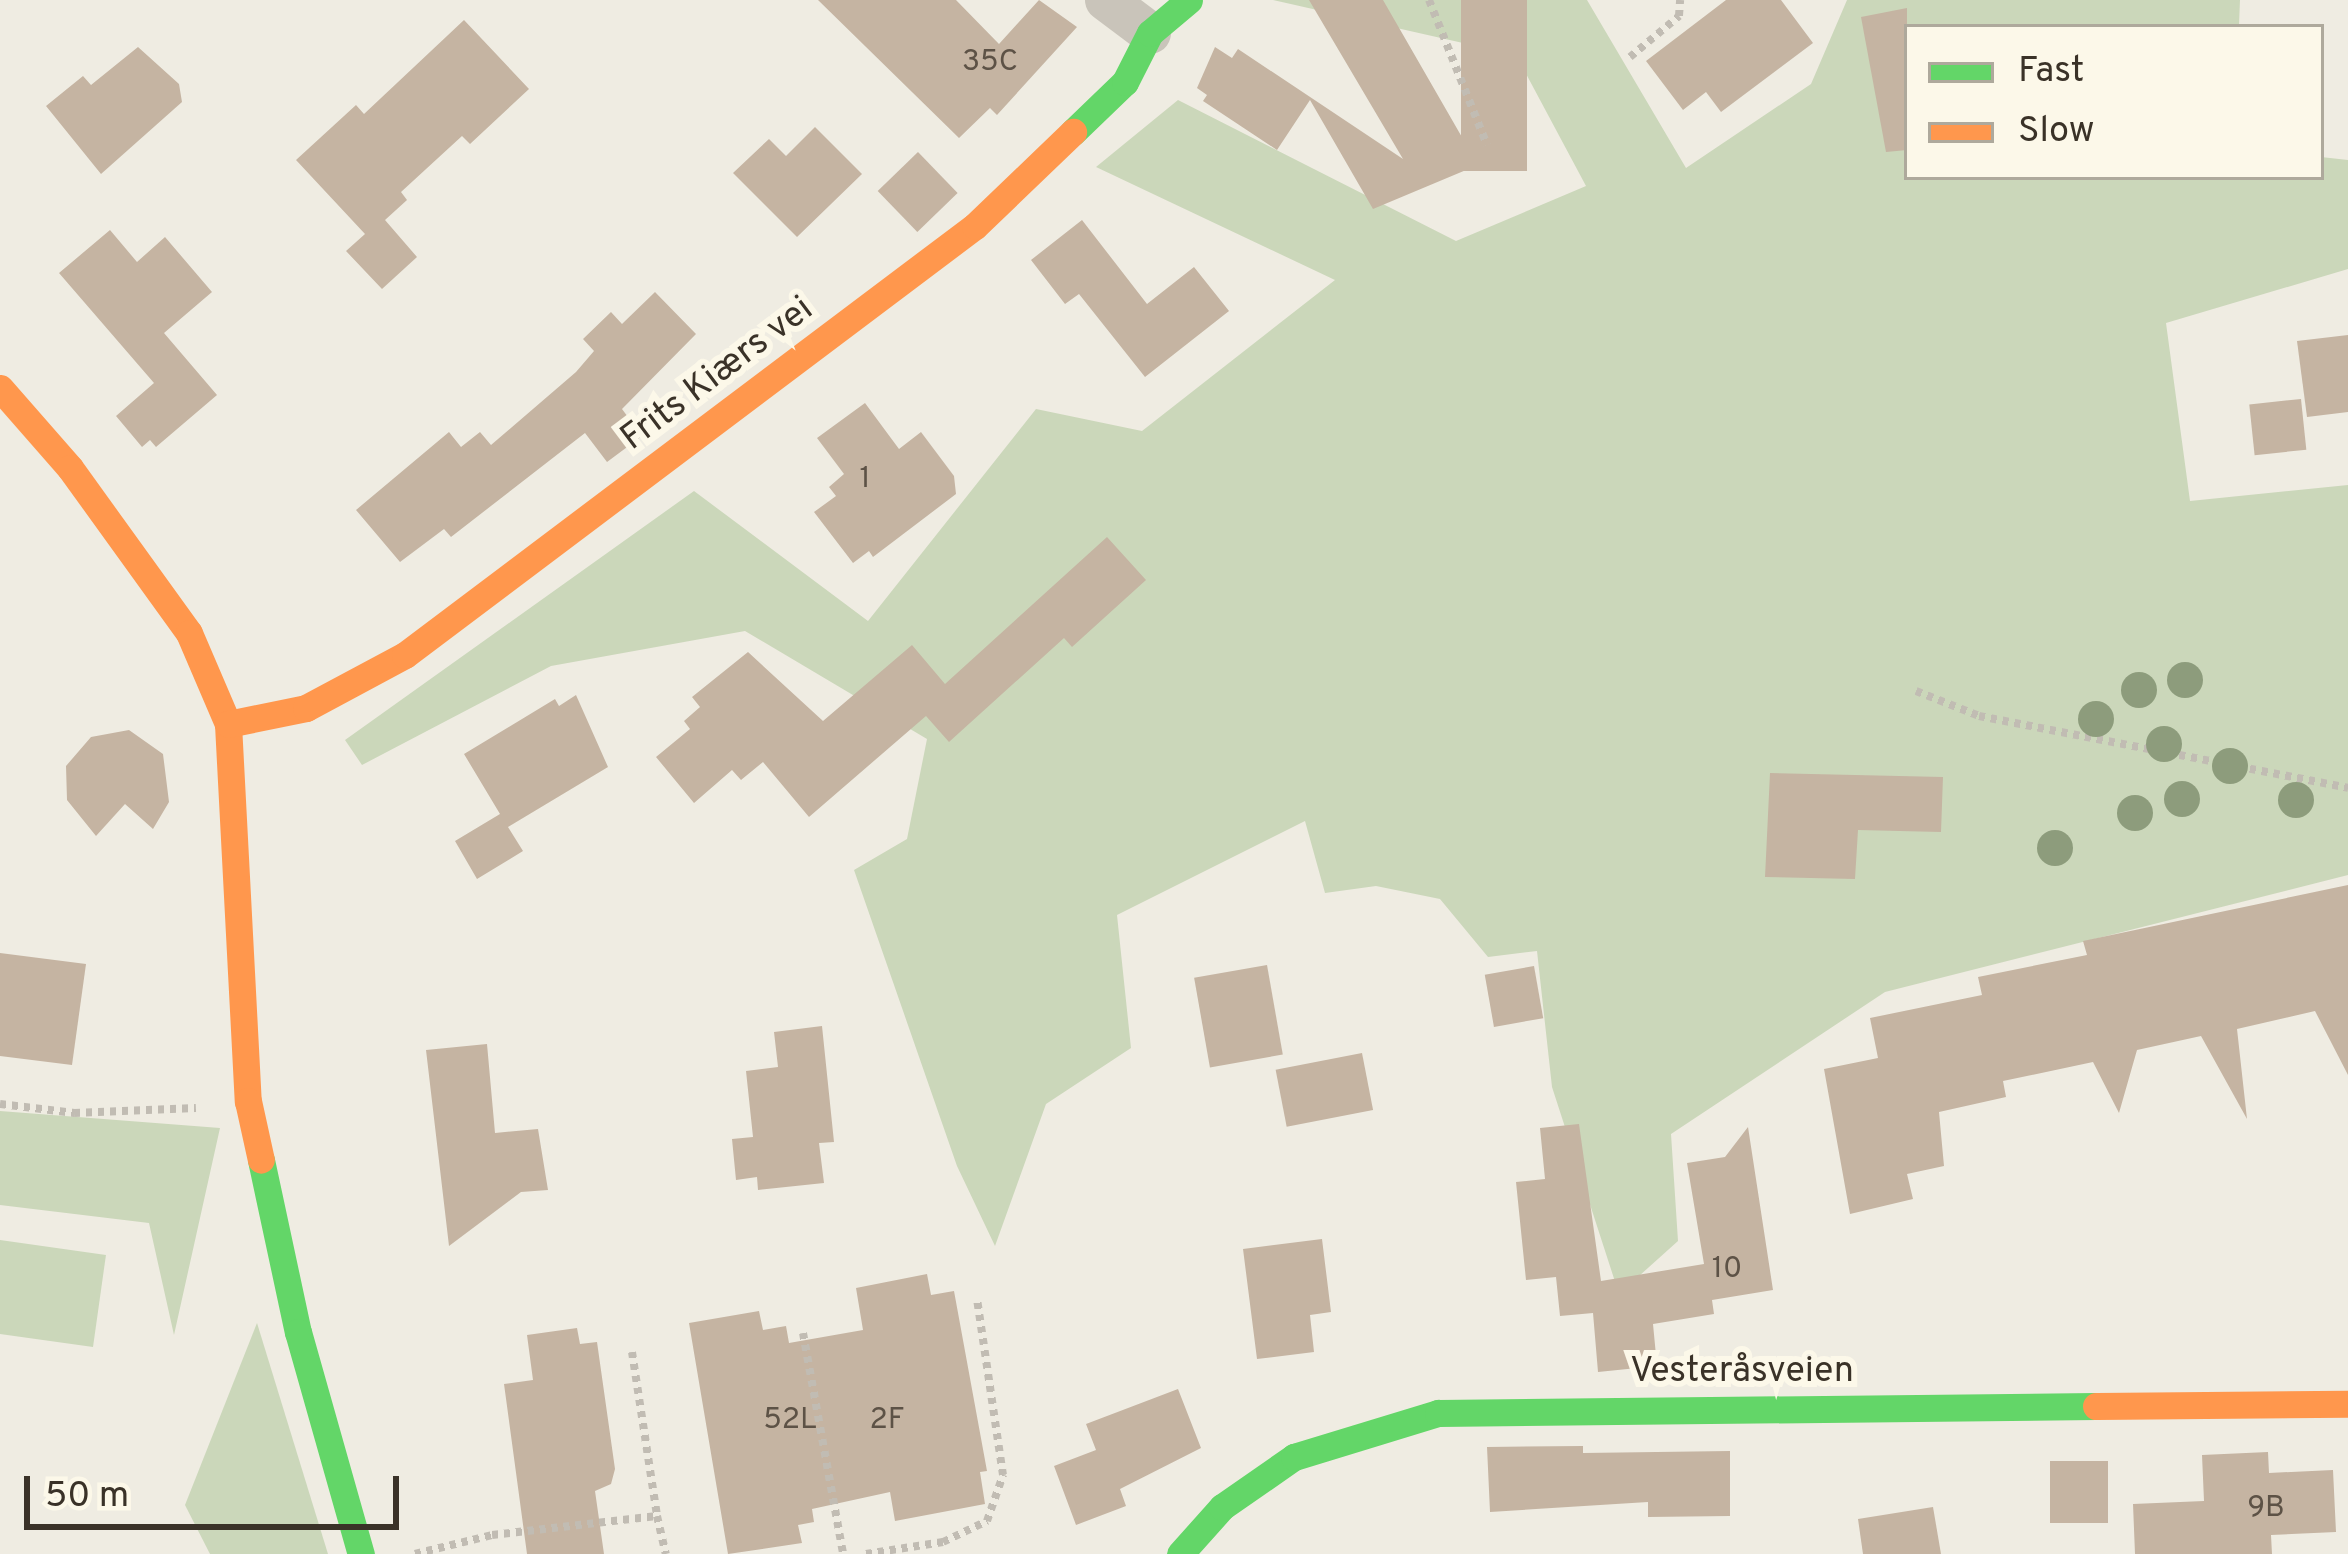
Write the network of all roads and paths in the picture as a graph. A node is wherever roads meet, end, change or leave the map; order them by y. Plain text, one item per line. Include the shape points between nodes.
1 (1106, 0) edge
2 (1189, 0) edge
3 (1429, 0) edge
4 (1680, 0) edge
5 (1150, 33) junction
6 (1630, 57) dead end
7 (1487, 145) dead end
8 (0, 388) edge
9 (1916, 692) dead end
10 (228, 724) junction
11 (2348, 788) edge
12 (248, 1101) junction
13 (0, 1104) edge
14 (977, 1299) dead end
15 (803, 1333) dead end
16 (632, 1352) dead end
17 (2348, 1403) edge
18 (657, 1516) junction
19 (361, 1554) edge
20 (415, 1554) edge
21 (666, 1554) edge
22 (843, 1554) edge
23 (866, 1554) edge
24 (1180, 1554) edge

1 - 5 street
2 - 5 street, Frits Kiærs vei
3 - 7 path
4 - 6 path via 1679,16
5 - 10 street, Frits Kiærs vei via 1125,82 975,226 491,593 405,655 306,708
8 - 10 street via 70,468 189,633
9 - 11 path via 1979,716
10 - 12 street
12 - 13 path via 162,1113
12 - 19 street via 298,1332
14 - 23 path via 1003,1475 987,1521 943,1542
15 - 22 path
16 - 18 path
17 - 24 street, Vesteråsveien via 1438,1413 1294,1456 1239,1493
18 - 20 path via 492,1535
18 - 21 path

